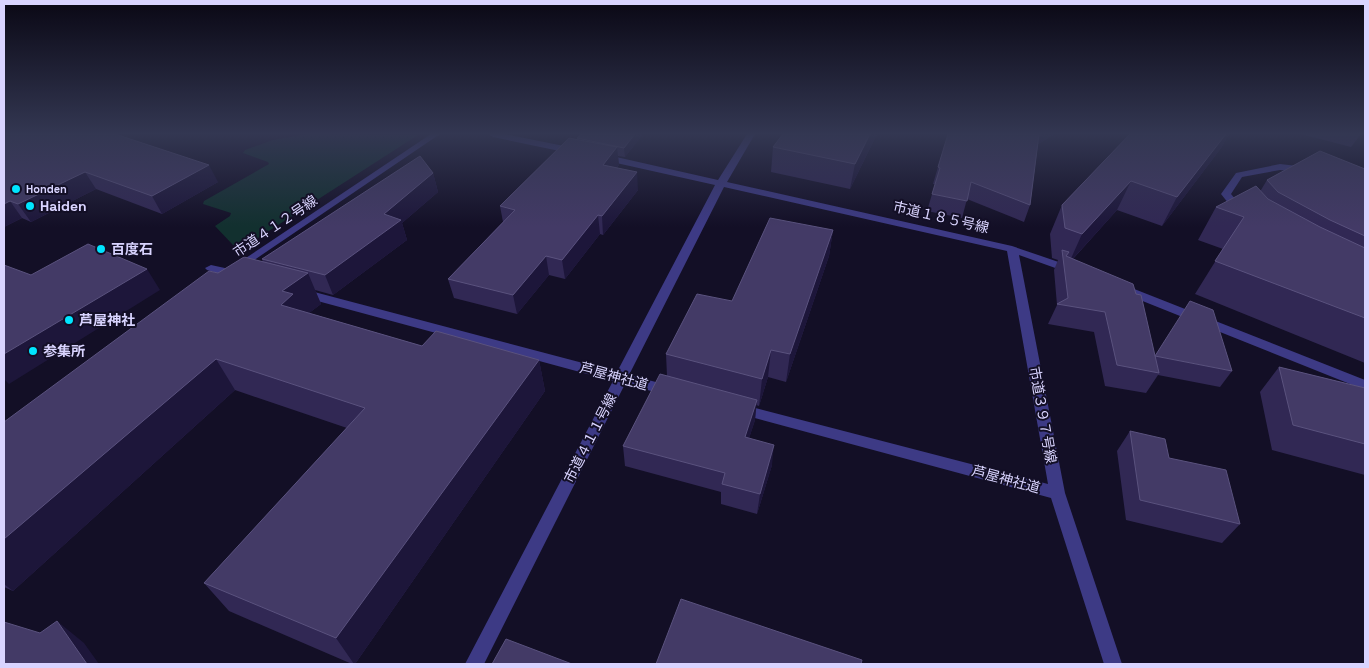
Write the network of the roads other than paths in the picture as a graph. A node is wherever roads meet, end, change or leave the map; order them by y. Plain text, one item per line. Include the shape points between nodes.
1 (390, 165) edge
2 (642, 165) edge
3 (732, 165) edge
4 (1318, 172) edge
5 (722, 182) junction
6 (1248, 220) edge
7 (1012, 249) junction
8 (212, 268) dead end
9 (229, 273) junction
10 (1084, 274) edge
11 (248, 278) edge
12 (1110, 284) edge
13 (286, 288) edge
14 (621, 378) junction
15 (1365, 385) edge
16 (687, 395) edge
17 (725, 405) edge
18 (1057, 493) junction
19 (474, 664) edge
20 (1113, 664) edge

1 - 9 street, 市道４１２号線
2 - 5 street, 市道１８５号線
3 - 5 street, 市道４１１号線
4 - 6 street via 1280,167 1239,175 1226,194
5 - 7 street, 市道１８５号線
5 - 14 street, 市道４１１号線
7 - 10 street, 市道１８５号線
7 - 18 street, 市道３９７号線
8 - 9 street
9 - 11 street
12 - 15 street
13 - 14 street, 芦屋神社道
14 - 16 street, 芦屋神社道
14 - 19 street, 市道４１１号線
17 - 18 street, 芦屋神社道
18 - 20 street, 市道３９７号線

